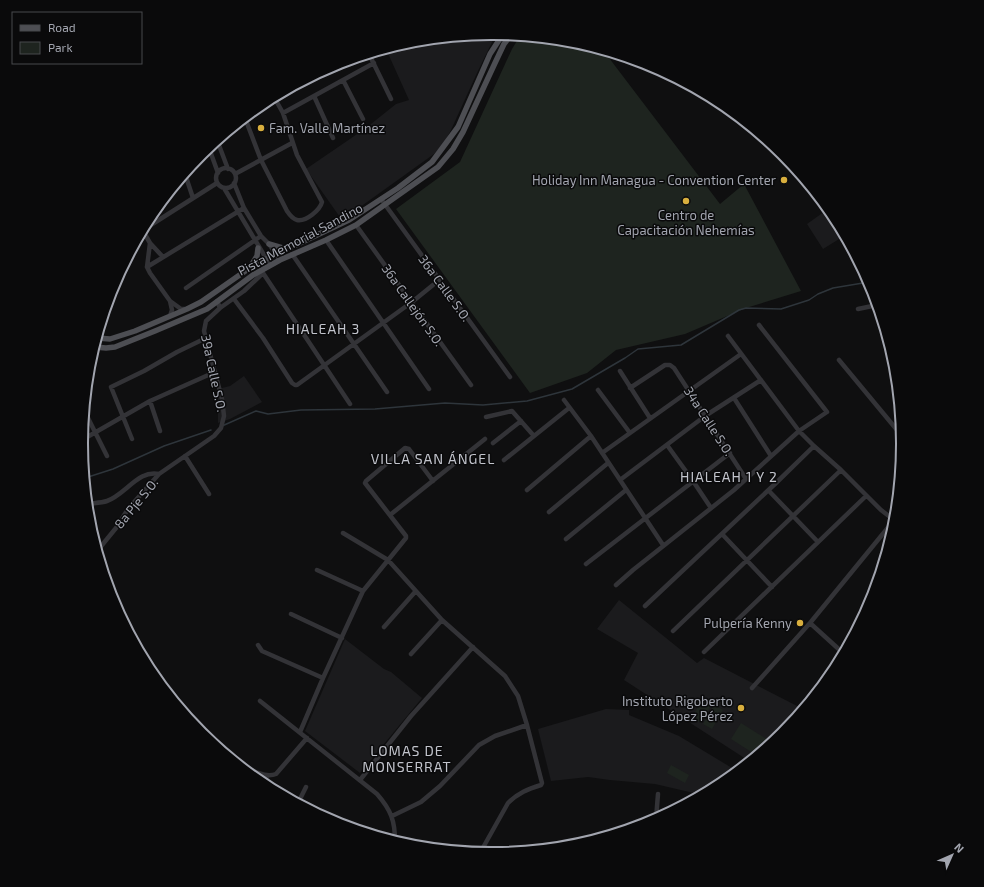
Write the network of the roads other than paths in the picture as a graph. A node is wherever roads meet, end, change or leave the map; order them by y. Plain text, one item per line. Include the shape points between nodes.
1 (499, 40) edge
2 (506, 41) edge
3 (371, 58) edge
4 (374, 63) junction
5 (495, 63) junction
6 (343, 80) junction
7 (478, 80) junction
8 (314, 96) junction
9 (391, 99) dead end
10 (277, 102) edge
11 (476, 102) junction
12 (283, 113) junction
13 (363, 119) dead end
14 (247, 123) edge
15 (333, 138) dead end
16 (292, 143) junction
17 (219, 146) edge
18 (211, 154) edge
19 (261, 160) junction
20 (228, 169) junction
21 (218, 173) junction
22 (235, 174) junction
23 (187, 180) edge
24 (217, 183) junction
25 (234, 183) junction
26 (224, 188) junction
27 (193, 198) junction
28 (381, 199) junction
29 (385, 205) junction
30 (244, 208) junction
31 (238, 213) junction
32 (155, 222) edge
33 (356, 225) junction
34 (146, 236) edge
35 (261, 236) junction
36 (326, 240) junction
37 (254, 241) junction
38 (150, 243) junction
39 (269, 244) junction
40 (258, 248) junction
41 (286, 249) junction
42 (276, 254) junction
43 (292, 254) junction
44 (163, 258) junction
45 (266, 259) junction
46 (280, 260) junction
47 (270, 266) junction
48 (147, 267) junction
49 (251, 267) junction
50 (262, 272) junction
51 (230, 282) junction
52 (433, 285) dead end
53 (186, 288) dead end
54 (234, 298) junction
55 (170, 301) junction
56 (217, 301) junction
57 (412, 302) junction
58 (871, 306) edge
59 (220, 308) junction
60 (858, 309) dead end
61 (187, 310) junction
62 (170, 316) junction
63 (384, 322) junction
64 (759, 325) dead end
65 (728, 336) dead end
66 (102, 338) edge
67 (206, 338) junction
68 (353, 344) junction
69 (100, 347) edge
70 (741, 354) junction
71 (839, 360) dead end
72 (325, 365) junction
73 (620, 371) dead end
74 (215, 372) junction
75 (510, 377) dead end
76 (761, 380) junction
77 (471, 385) dead end
78 (630, 388) junction
79 (429, 389) dead end
80 (598, 390) dead end
81 (688, 390) junction
82 (387, 392) dead end
83 (734, 398) junction
84 (564, 400) dead end
85 (150, 401) junction
86 (350, 404) dead end
87 (569, 408) junction
88 (124, 416) junction
89 (705, 416) junction
90 (486, 417) dead end
91 (650, 418) junction
92 (89, 420) edge
93 (521, 422) junction
94 (895, 428) edge
95 (160, 431) dead end
96 (799, 431) junction
97 (95, 432) junction
98 (630, 433) junction
99 (88, 436) edge
100 (534, 436) junction
101 (590, 436) junction
102 (132, 438) dead end
103 (485, 439) dead end
104 (493, 443) dead end
105 (667, 445) junction
106 (814, 446) junction
107 (602, 453) junction
108 (730, 453) junction
109 (107, 456) dead end
110 (186, 456) junction
111 (771, 456) junction
112 (504, 460) dead end
113 (608, 463) junction
114 (840, 470) junction
115 (159, 474) junction
116 (746, 479) junction
117 (620, 480) junction
118 (433, 481) junction
119 (693, 481) junction
120 (527, 490) dead end
121 (626, 490) junction
122 (768, 491) junction
123 (209, 494) dead end
124 (866, 496) junction
125 (93, 503) edge
126 (710, 508) junction
127 (550, 512) dead end
128 (390, 515) junction
129 (889, 515) edge
130 (793, 516) junction
131 (645, 518) junction
132 (886, 531) edge
133 (343, 533) dead end
134 (722, 534) junction
135 (566, 539) dead end
136 (818, 542) junction
137 (664, 545) junction
138 (101, 546) edge
139 (388, 560) junction
140 (747, 560) junction
141 (586, 564) dead end
142 (317, 570) dead end
143 (616, 585) dead end
144 (772, 586) junction
145 (363, 591) junction
146 (416, 592) junction
147 (645, 606) dead end
148 (291, 614) dead end
149 (442, 620) junction
150 (810, 623) junction
151 (384, 627) dead end
152 (673, 631) dead end
153 (342, 638) junction
154 (258, 645) dead end
155 (473, 647) junction
156 (839, 648) edge
157 (704, 652) dead end
158 (411, 654) dead end
159 (323, 678) junction
160 (752, 688) dead end
161 (260, 701) dead end
162 (527, 725) junction
163 (300, 732) junction
164 (307, 738) junction
165 (256, 771) edge
166 (267, 776) joint
167 (360, 780) junction
168 (306, 787) dead end
169 (658, 794) dead end
170 (300, 798) edge
171 (657, 811) edge
172 (392, 816) junction
173 (395, 835) edge
174 (484, 847) edge

1 - 7 main road, Pista Memorial Sandino
2 - 5 main road, Pista Memorial Sandino
3 - 4 street
4 - 6 street
4 - 9 street
5 - 7 main road via 484,78
5 - 11 main road, Pista Memorial Sandino
6 - 8 street
6 - 13 street
7 - 11 main road via 481,86
7 - 28 main road, Pista Memorial Sandino via 458,127 432,162
8 - 12 street
8 - 15 street
10 - 12 street
11 - 29 main road, Pista Memorial Sandino via 463,132 445,160
12 - 16 street
14 - 19 street
16 - 19 street
16 - 19 street via 322,202 320,208 312,215 302,220 292,218
17 - 20 street
18 - 21 street
19 - 22 street
20 - 21 street via 222,169
20 - 22 street
21 - 24 street
22 - 25 street
23 - 27 street
24 - 26 street
24 - 27 street
25 - 26 street
25 - 30 street
26 - 31 street
27 - 32 street
28 - 29 street, 36a Calle S.O.
28 - 41 main road, Pista Memorial Sandino via 349,220
29 - 33 main road, Pista Memorial Sandino
29 - 75 street, 36a Calle S.O.
30 - 31 street
30 - 35 street
31 - 37 street
31 - 44 street
33 - 36 main road, Pista Memorial Sandino
33 - 57 street, 36a Callejón S.O.
34 - 38 street
35 - 37 street
35 - 39 street
36 - 43 main road, Pista Memorial Sandino
36 - 63 street
37 - 40 street
37 - 53 street
38 - 44 street
38 - 48 street
39 - 41 main road
39 - 42 street
40 - 45 street
40 - 49 main road
41 - 42 main road, Pista Memorial Sandino
42 - 45 main road, Pista Memorial Sandino
42 - 46 street
43 - 46 main road, Pista Memorial Sandino
43 - 68 street
44 - 48 street
45 - 47 street
45 - 49 main road, Pista Memorial Sandino
46 - 47 main road, Pista Memorial Sandino
47 - 50 main road, Pista Memorial Sandino
48 - 55 street
49 - 51 main road, Pista Memorial Sandino
50 - 54 street, 39a Calle S.O.
50 - 56 main road, Pista Memorial Sandino via 238,284
50 - 72 street
51 - 56 main road via 216,296
51 - 61 main road, Pista Memorial Sandino
52 - 57 street
54 - 59 street, 39a Calle S.O.
54 - 72 street via 292,383 295,385
55 - 61 street
55 - 62 street
56 - 59 street
56 - 69 main road, Pista Memorial Sandino via 194,315 115,347
57 - 63 street
57 - 77 street, 36a Callejón S.O.
58 - 60 street
59 - 67 street, 39a Calle S.O. via 206,321
61 - 62 main road, Pista Memorial Sandino
62 - 66 main road, Pista Memorial Sandino via 110,339
63 - 68 street
63 - 79 street
64 - 96 street via 827,412
65 - 70 street
67 - 74 street, 39a Calle S.O.
67 - 88 street via 112,387
68 - 72 street
68 - 82 street
70 - 76 street
70 - 81 street
71 - 94 street
72 - 86 street
73 - 78 street
74 - 85 street
74 - 110 street, 39a Calle S.O. via 224,416 221,428
76 - 83 street
76 - 96 street
78 - 81 street, 34a Calle S.O. via 665,365 670,365
78 - 91 street
80 - 98 street
81 - 89 street, 34a Calle S.O.
81 - 91 street
83 - 89 street
83 - 111 street
84 - 87 street
85 - 88 street
85 - 95 street
87 - 100 street
87 - 101 street
88 - 97 street
88 - 102 street
89 - 105 street
89 - 108 street, 34a Calle S.O.
90 - 93 street via 512,411
91 - 98 street
92 - 97 street
93 - 100 street
93 - 104 street
96 - 106 street
96 - 111 street
97 - 99 street
97 - 109 street
98 - 107 street
100 - 112 street
101 - 107 street
101 - 120 street
103 - 118 street
105 - 117 street
105 - 119 street
106 - 114 street
106 - 122 street
107 - 113 street
108 - 116 street, 34a Calle S.O.
108 - 119 street
110 - 115 street
110 - 123 street
111 - 116 street
113 - 117 street
113 - 127 street
114 - 124 street
114 - 130 street
115 - 125 street via 152,472 142,476 107,501
115 - 138 street, 8a Pje S.O. via 128,509
116 - 126 street
117 - 121 street
118 - 128 street
118 - 128 street via 409,449 403,449 365,483
119 - 126 street
119 - 131 street
121 - 131 street
121 - 135 street
122 - 130 street
122 - 134 street
124 - 129 street
124 - 136 street
126 - 137 street
128 - 139 street via 406,536
130 - 136 street
130 - 140 street
131 - 137 street
131 - 141 street
132 - 150 street
133 - 139 street
134 - 140 street
134 - 147 street
136 - 144 street
137 - 143 street
139 - 145 street
139 - 146 street
140 - 144 street
140 - 152 street
142 - 145 street
144 - 157 street
145 - 153 street
146 - 149 street
146 - 151 street
148 - 153 street
149 - 155 street
149 - 158 street
150 - 156 street
150 - 160 street
153 - 159 street
154 - 159 street via 262,651
155 - 162 street via 506,676 513,686
155 - 167 street via 411,716
159 - 163 street
161 - 163 street
162 - 172 street via 495,736 479,745 421,802
162 - 174 street via 542,784 527,789 508,803
163 - 164 street
164 - 166 street via 276,774
164 - 167 street
165 - 166 street
167 - 172 street via 377,794
168 - 170 street
169 - 171 street
172 - 173 street

